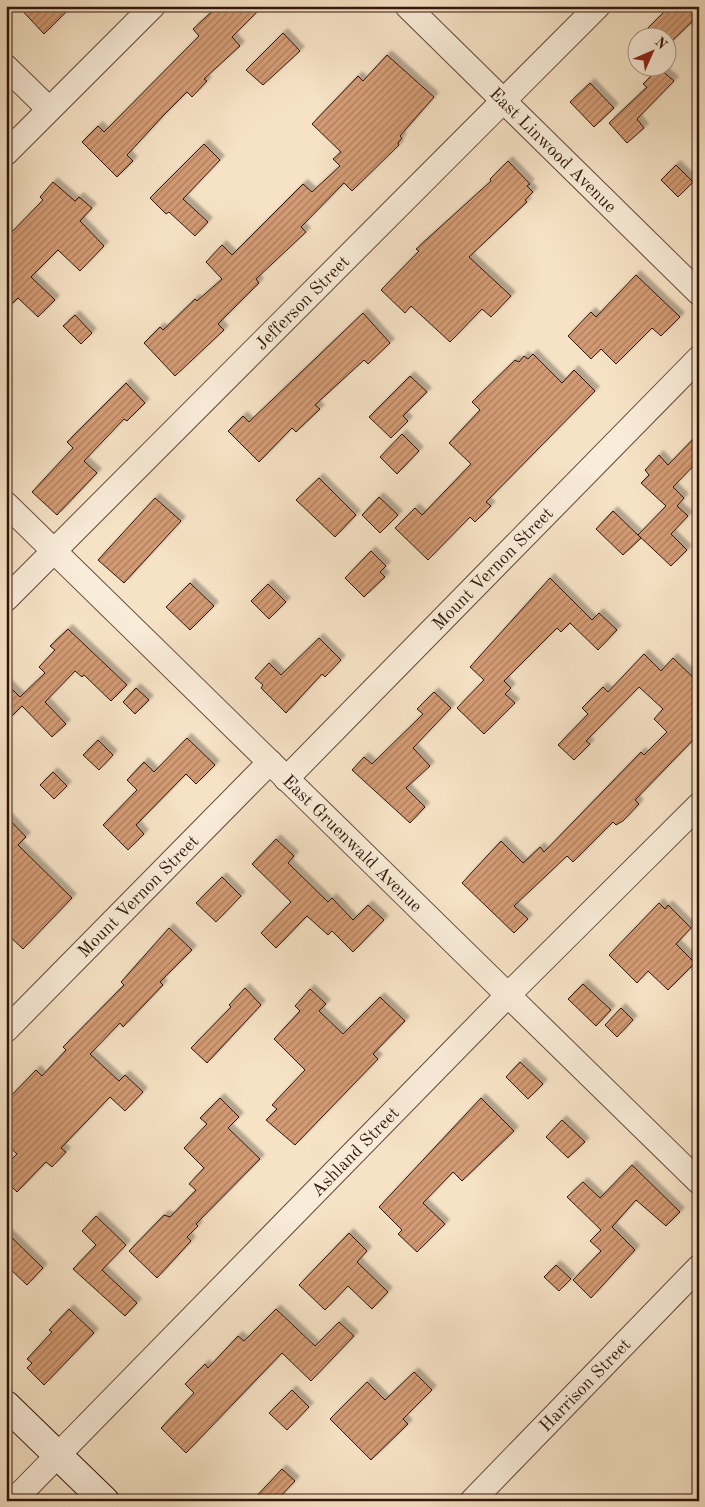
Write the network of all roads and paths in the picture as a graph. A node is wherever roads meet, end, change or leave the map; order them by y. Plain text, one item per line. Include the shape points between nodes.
1 (153, 6) edge
2 (407, 6) edge
3 (598, 6) edge
4 (6, 67) edge
5 (504, 102) junction
6 (49, 109) junction
7 (6, 153) edge
8 (699, 293) edge
9 (699, 358) edge
10 (6, 504) edge
11 (54, 550) junction
12 (6, 599) edge
13 (270, 762) junction
14 (286, 779) junction
15 (699, 805) edge
16 (508, 995) junction
17 (6, 1030) edge
18 (699, 1182) edge
19 (699, 1267) edge
20 (6, 1406) edge
21 (57, 1455) junction
22 (13, 1501) edge
23 (105, 1501) edge
24 (472, 1501) edge

1 - 6 street
2 - 5 street, East Linwood Avenue
3 - 5 street, Jefferson Street
4 - 6 street
5 - 8 street, East Linwood Avenue
5 - 11 street, Jefferson Street
6 - 7 street
9 - 14 street, Mount Vernon Street
10 - 11 street, East Gruenwald Avenue
11 - 12 street, Jefferson Street
11 - 13 street, East Gruenwald Avenue
13 - 14 street, East Gruenwald Avenue
13 - 17 street, Mount Vernon Street
14 - 16 street, East Gruenwald Avenue
15 - 16 street, Ashland Street
16 - 18 street, East Gruenwald Avenue
16 - 21 street, Ashland Street
19 - 24 street, Harrison Street
20 - 21 main road
21 - 22 street, Ashland Street
21 - 23 main road

